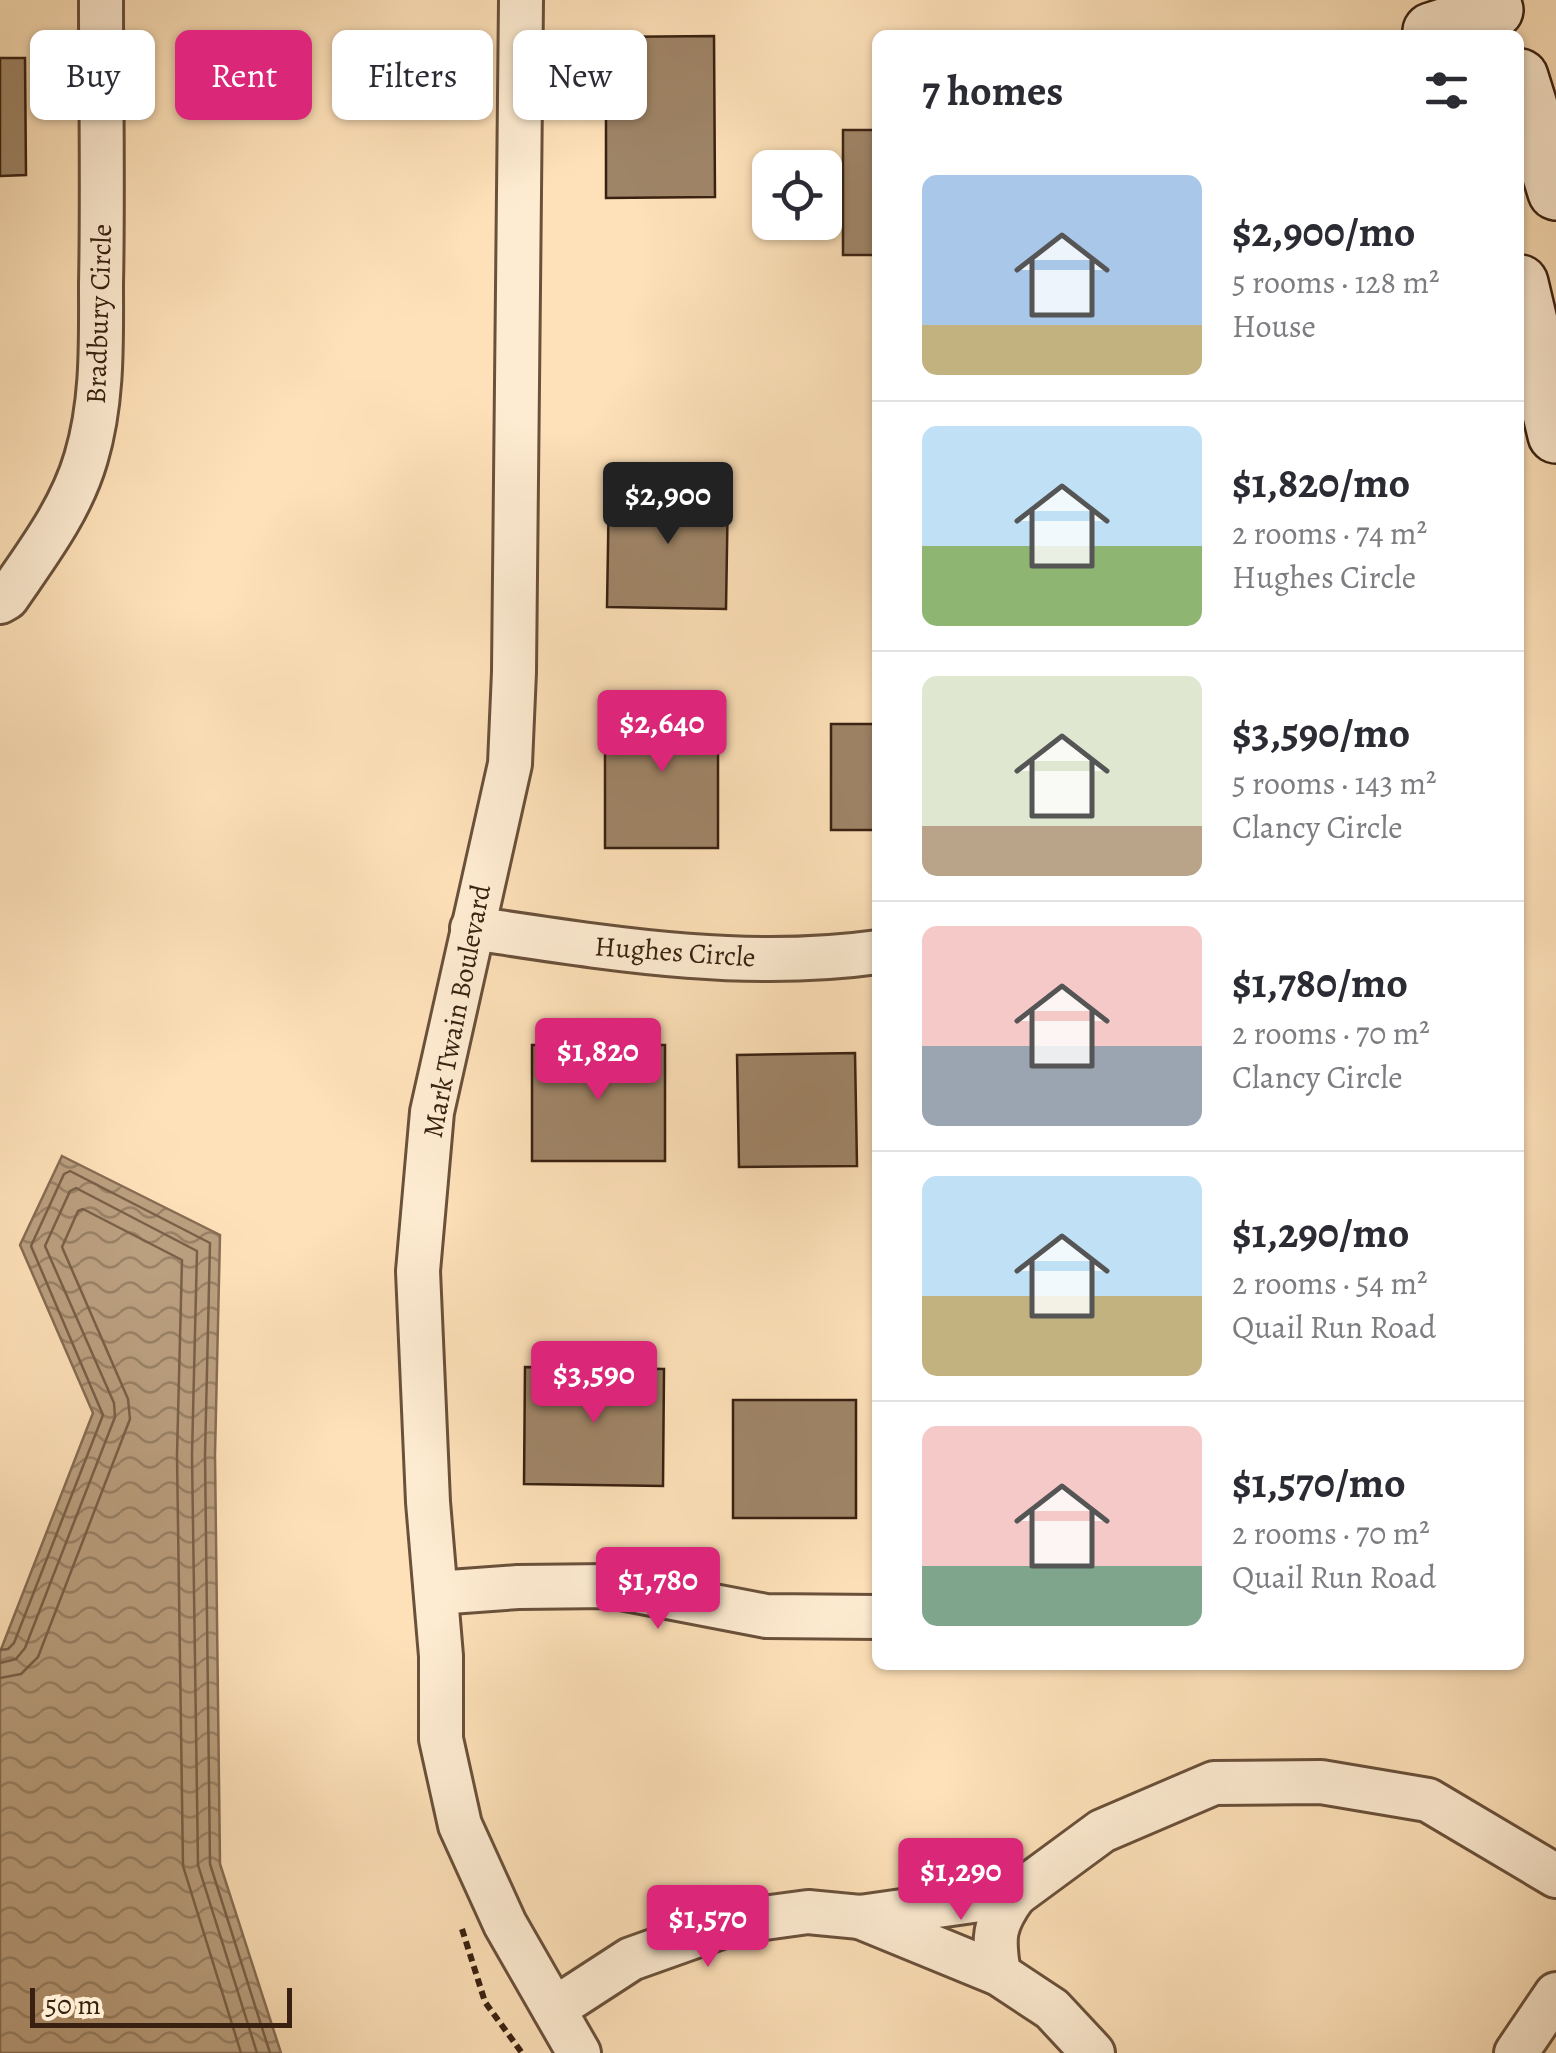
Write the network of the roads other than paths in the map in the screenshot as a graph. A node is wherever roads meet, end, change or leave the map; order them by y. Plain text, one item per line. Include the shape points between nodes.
1 (101, 0) edge
2 (521, 0) edge
3 (1496, 15) edge
4 (1426, 22) edge
5 (1524, 90) edge
6 (1556, 192) edge
7 (1524, 300) edge
8 (1556, 434) edge
9 (0, 602) edge
10 (472, 928) junction
11 (872, 953) edge
12 (436, 1593) junction
13 (872, 1617) edge
14 (1556, 1876) edge
15 (1015, 1895) junction
16 (860, 1917) junction
17 (999, 1974) junction
18 (1556, 1994) edge
19 (554, 2009) junction
20 (579, 2053) edge
21 (1093, 2053) edge
22 (1516, 2053) edge

1 - 9 street, Bradbury Circle via 96,422 54,531
2 - 10 street, Mark Twain Boulevard via 510,764
3 - 4 main road
5 - 6 main road
7 - 8 main road
10 - 11 street, Hughes Circle via 659,956 822,960
10 - 12 street, Mark Twain Boulevard via 432,1112 418,1271
12 - 13 street via 610,1586 766,1616
12 - 19 street, Mark Twain Boulevard via 440,1739 460,1826
14 - 15 street via 1428,1800 1320,1782 1214,1784 1102,1831
15 - 16 street
15 - 17 street via 999,1917
16 - 17 street
16 - 19 street via 808,1912 735,1922 631,1959
17 - 21 street via 1052,2009
18 - 22 street
19 - 20 street, Mark Twain Boulevard

